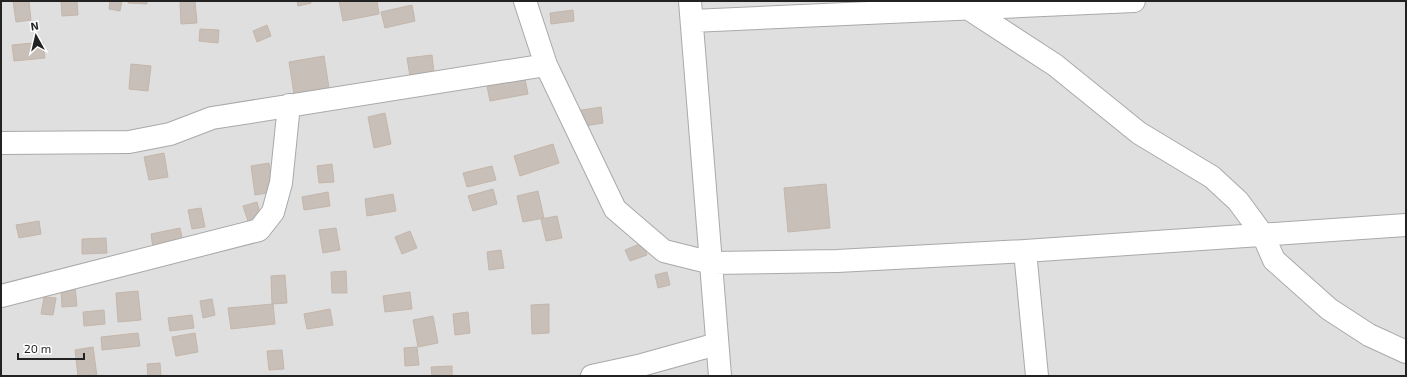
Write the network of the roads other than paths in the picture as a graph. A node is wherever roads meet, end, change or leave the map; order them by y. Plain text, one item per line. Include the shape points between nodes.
1 (526, 1) edge
2 (1134, 1) edge
3 (966, 5) edge
4 (691, 11) edge
5 (546, 65) junction
6 (289, 105) junction
7 (1, 143) edge
8 (1406, 225) edge
9 (1263, 235) junction
10 (1025, 251) junction
11 (712, 263) junction
12 (1, 296) edge
13 (717, 344) junction
14 (1406, 352) edge
15 (592, 376) edge
16 (720, 376) edge
17 (1037, 376) edge

1 - 5 street
2 - 3 street
3 - 4 street
3 - 9 street via 1055,65 1139,133 1212,177 1238,201
4 - 11 street
5 - 6 street
5 - 11 street via 615,210 664,251
6 - 7 street via 212,118 170,134 129,142
6 - 12 street via 281,183 273,212 258,230
8 - 9 street
9 - 10 street
9 - 14 street via 1274,260 1329,309 1369,335
10 - 11 street
10 - 17 street
11 - 13 street
13 - 15 street
13 - 16 street

